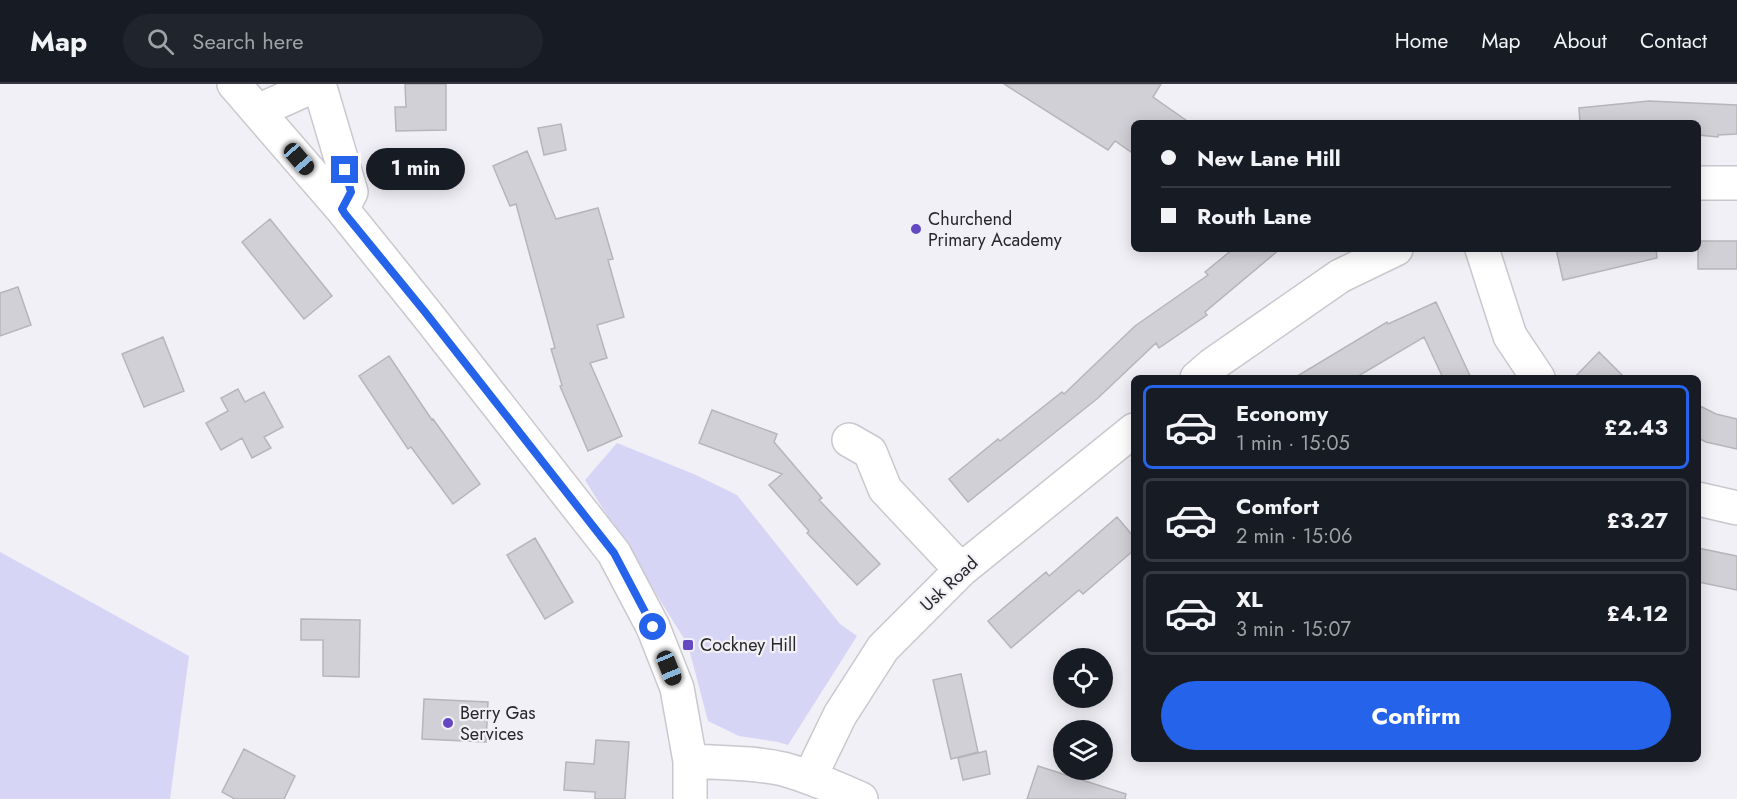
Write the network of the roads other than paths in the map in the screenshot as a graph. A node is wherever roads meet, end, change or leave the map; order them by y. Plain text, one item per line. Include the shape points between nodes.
1 (234, 84) edge
2 (308, 84) edge
3 (319, 84) edge
4 (258, 111) junction
5 (1701, 183) edge
6 (1737, 183) edge
7 (342, 209) junction
8 (1390, 252) edge
9 (1483, 252) edge
10 (1200, 375) edge
11 (1536, 375) edge
12 (1131, 432) edge
13 (849, 440) dead end
14 (1701, 500) edge
15 (1737, 508) edge
16 (961, 570) junction
17 (690, 761) junction
18 (810, 777) junction
19 (690, 799) edge
20 (861, 799) edge

1 - 4 street
2 - 4 street via 300,92
3 - 7 street via 351,192
4 - 7 street
5 - 6 street
7 - 17 street via 614,553 653,627 677,688
8 - 10 street via 1340,276
9 - 11 street via 1510,336
12 - 16 street, Usk Road
13 - 16 street via 870,452 885,489
14 - 15 street
16 - 18 street, Usk Road via 883,648 840,715
17 - 18 street via 752,764
17 - 19 street
18 - 20 street

